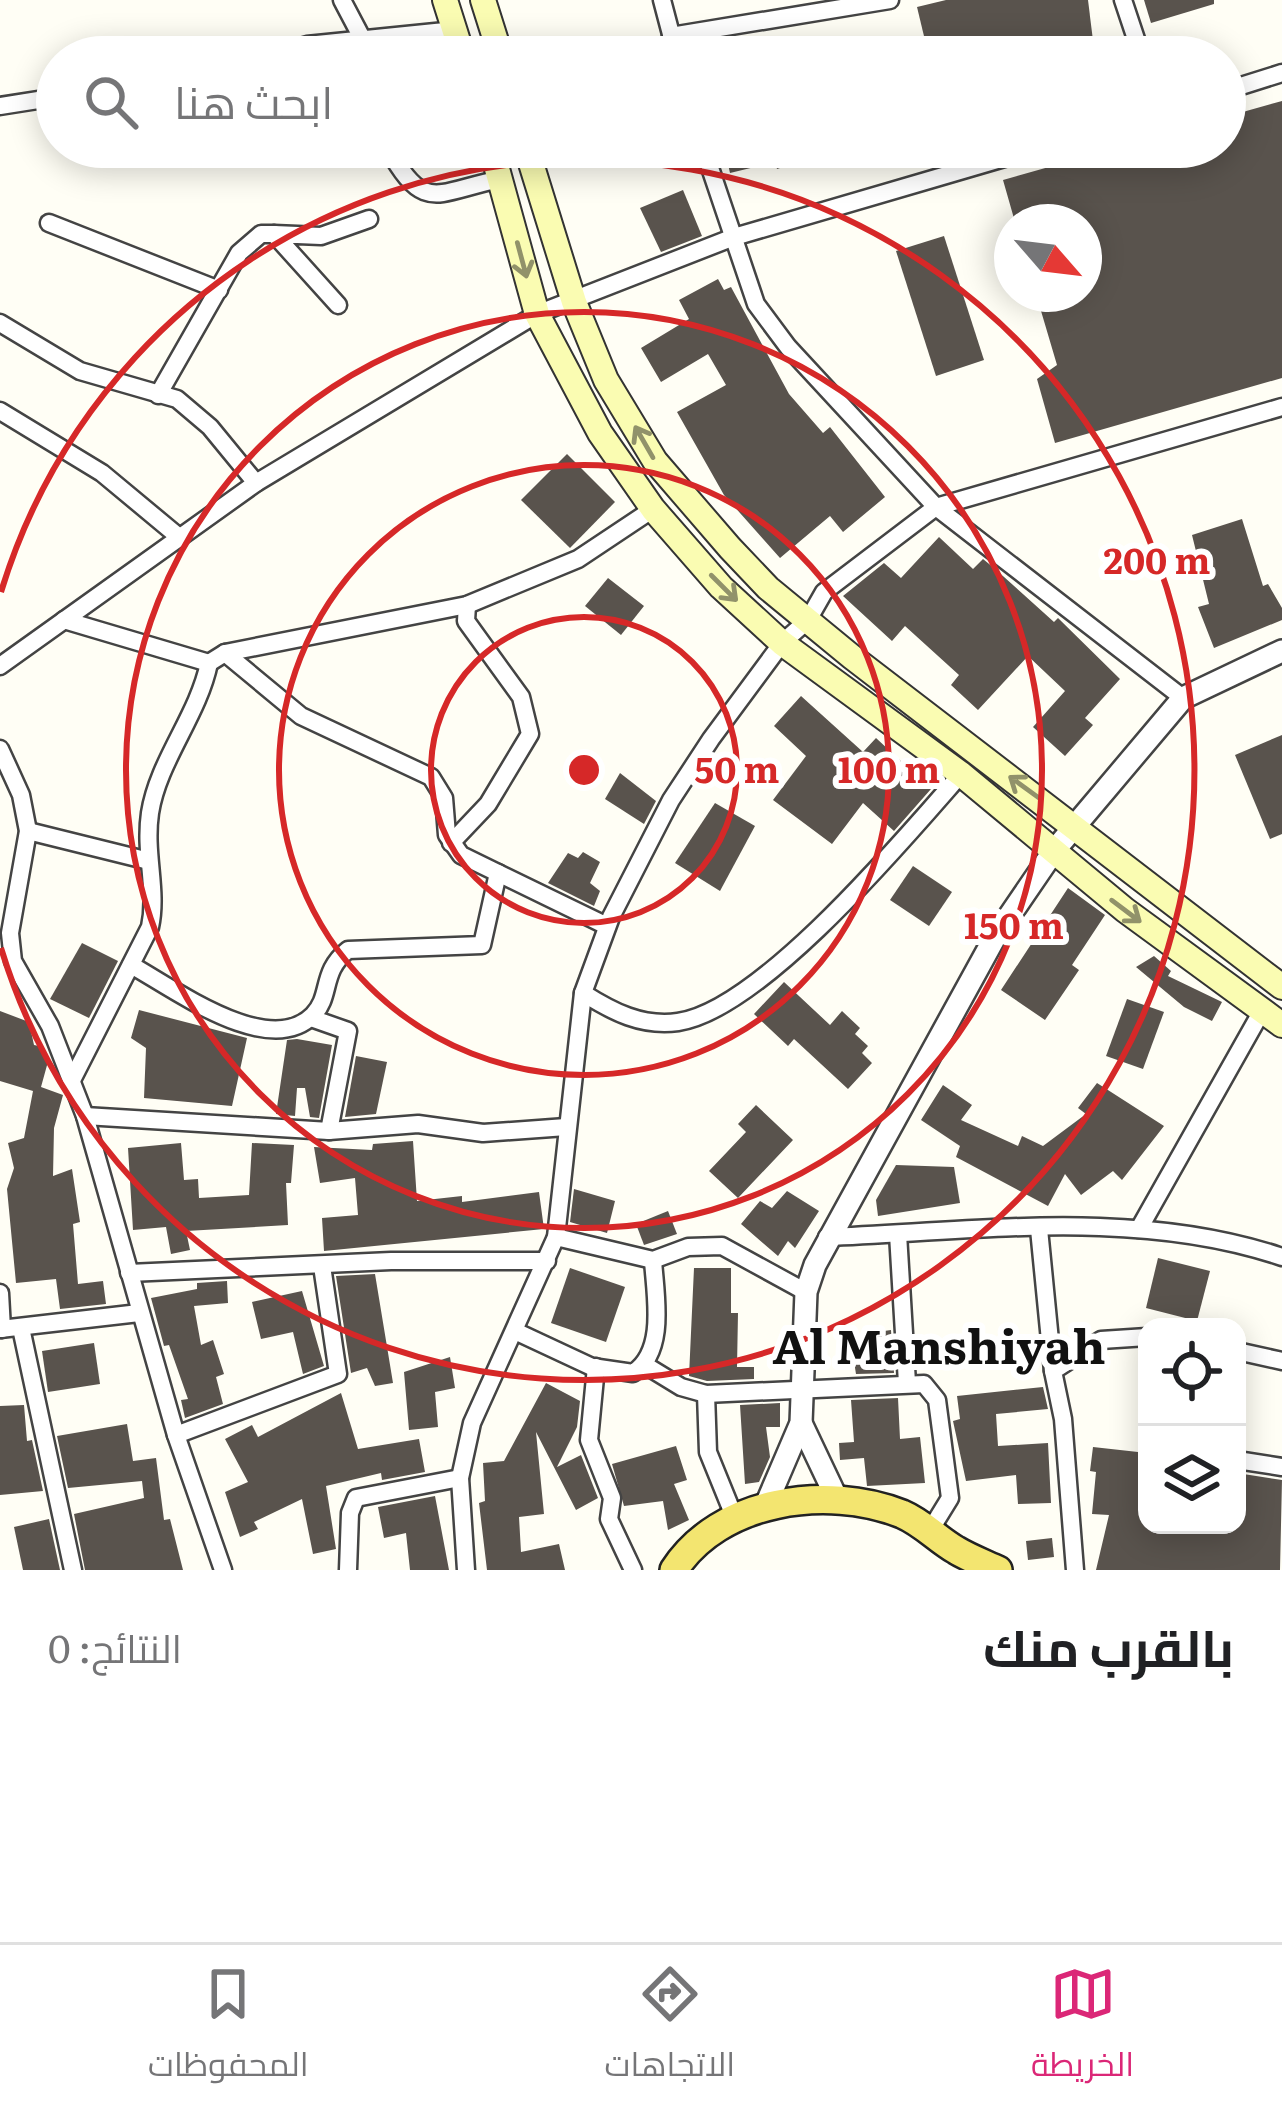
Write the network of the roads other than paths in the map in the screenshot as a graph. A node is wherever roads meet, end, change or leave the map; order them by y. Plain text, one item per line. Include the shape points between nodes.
1 (342, 0) edge
2 (445, 0) edge
3 (484, 0) edge
4 (662, 0) edge
5 (890, 0) edge
6 (1123, 0) edge
7 (454, 31) junction
8 (361, 36) edge
9 (388, 36) edge
10 (456, 36) edge
11 (495, 36) edge
12 (671, 36) joint
13 (1135, 36) edge
14 (1282, 73) edge
15 (1246, 84) edge
16 (36, 100) edge
17 (0, 106) edge
18 (400, 168) edge
19 (498, 168) edge
20 (533, 168) edge
21 (711, 168) edge
22 (970, 168) edge
23 (501, 179) junction
24 (369, 219) dead end
25 (49, 223) dead end
26 (274, 234) junction
27 (734, 237) junction
28 (219, 290) junction
29 (574, 302) junction
30 (338, 304) dead end
31 (537, 314) junction
32 (0, 322) edge
33 (158, 394) junction
34 (1282, 406) edge
35 (0, 411) edge
36 (256, 483) junction
37 (936, 507) junction
38 (653, 509) junction
39 (179, 537) junction
40 (467, 605) junction
41 (64, 620) junction
42 (808, 620) junction
43 (782, 643) junction
44 (1282, 651) edge
45 (225, 652) junction
46 (2, 661) edge
47 (209, 663) junction
48 (1183, 698) junction
49 (0, 749) edge
50 (962, 774) junction
51 (1076, 825) junction
52 (28, 832) junction
53 (451, 843) junction
54 (1053, 852) junction
55 (145, 860) junction
56 (497, 873) junction
57 (607, 926) junction
58 (130, 965) junction
59 (7, 967) edge
60 (1282, 987) edge
61 (583, 993) junction
62 (1272, 1017) edge
63 (311, 1018) junction
64 (72, 1080) junction
65 (85, 1116) junction
66 (566, 1127) junction
67 (329, 1131) junction
68 (1040, 1228) junction
69 (1139, 1228) junction
70 (898, 1234) junction
71 (556, 1237) junction
72 (827, 1237) junction
73 (1282, 1258) edge
74 (652, 1260) junction
75 (547, 1261) junction
76 (322, 1266) junction
77 (129, 1274) junction
78 (806, 1292) junction
79 (0, 1294) edge
80 (139, 1312) junction
81 (8, 1328) edge
82 (517, 1332) junction
83 (1138, 1338) edge
84 (1246, 1353) edge
85 (1282, 1361) edge
86 (645, 1365) junction
87 (596, 1367) junction
88 (1053, 1371) junction
89 (908, 1383) junction
90 (802, 1390) junction
91 (706, 1394) junction
92 (801, 1423) junction
93 (176, 1435) junction
94 (1246, 1461) edge
95 (1282, 1467) edge
96 (460, 1478) junction
97 (838, 1501) junction
98 (765, 1507) junction
99 (734, 1516) junction
100 (932, 1529) junction
101 (959, 1560) edge
102 (73, 1570) edge
103 (223, 1570) edge
104 (348, 1570) edge
105 (466, 1570) edge
106 (633, 1570) edge
107 (674, 1570) edge
108 (998, 1570) edge
109 (1075, 1570) edge

1 - 8 street
2 - 7 main road
3 - 11 main road
4 - 12 street
5 - 12 street
6 - 13 street
7 - 9 street
7 - 10 main road
14 - 15 street
16 - 17 street
18 - 23 street via 412,189 428,195
19 - 23 main road
20 - 29 main road
21 - 27 street
22 - 27 street
23 -> 31 main road
24 - 26 street via 322,236
25 - 28 street
26 - 28 street via 250,240
26 - 30 street
27 - 29 street
27 - 37 street via 757,304 788,347
28 - 33 street
29 - 31 street
42 -> 29 main road via 768,588 655,460 606,380
31 - 36 street
31 - 38 main road via 599,433
32 - 33 street via 80,371
33 - 36 street via 210,427
34 - 37 street
35 - 39 street via 102,473
36 - 39 street
37 - 42 street via 824,592
37 - 48 street
38 - 40 street via 578,559
38 -> 43 main road
39 - 41 street
40 - 45 street
40 - 53 street via 474,638 521,697 530,734 478,817
41 - 46 street
41 - 47 street
42 - 43 street
51 -> 42 main road
43 - 50 main road
43 - 57 street via 671,800
44 - 48 street
45 - 47 street
45 - 53 street via 317,726 431,777 444,798
47 - 55 street via 151,808
48 - 51 street
49 - 52 street
50 - 54 main road
50 - 61 street via 743,995 711,1013 645,1023
51 - 54 street
51 - 60 main road
52 - 55 street
52 - 59 street
53 - 56 street
54 -> 62 main road
54 - 72 street via 995,937
55 - 58 street via 154,909
56 - 57 street
56 - 63 street via 482,945 348,950 325,977
57 - 61 street
58 - 63 street via 246,1026 287,1028
58 - 64 street
59 - 64 street via 50,1026
61 - 66 street
62 - 69 street
63 - 67 street via 348,1031
64 - 65 street
65 - 67 street
65 - 77 street
66 - 67 street
66 - 71 street
68 - 69 street
68 - 70 street
68 - 88 street
69 - 73 street via 1198,1234
70 - 72 street
70 - 89 street
71 - 74 street
71 - 75 street
72 - 78 street
74 - 78 street via 722,1246
74 - 86 street via 655,1336
75 - 76 street
75 - 82 street
76 - 77 street
76 - 93 street via 338,1374
77 - 80 street
78 - 90 street
79 - 81 street
80 - 81 street
80 - 93 street
81 - 102 street
82 - 87 street
82 - 96 street via 472,1423
83 - 88 street via 1101,1340
84 - 85 street
86 - 87 street via 634,1373
86 - 91 street
87 - 106 street via 590,1440 612,1498 609,1519
88 - 109 street
89 - 90 street
89 - 100 street via 924,1384 937,1400 950,1498
90 - 91 street
90 - 92 street
91 - 99 street via 708,1452
92 - 97 street
92 - 98 street
93 - 103 street
94 - 95 street
96 - 104 street via 356,1498
96 - 105 street
97 - 98 main road
97 - 100 main road
98 - 99 main road
99 - 107 main road via 688,1548
100 - 101 main road
101 - 108 main road

